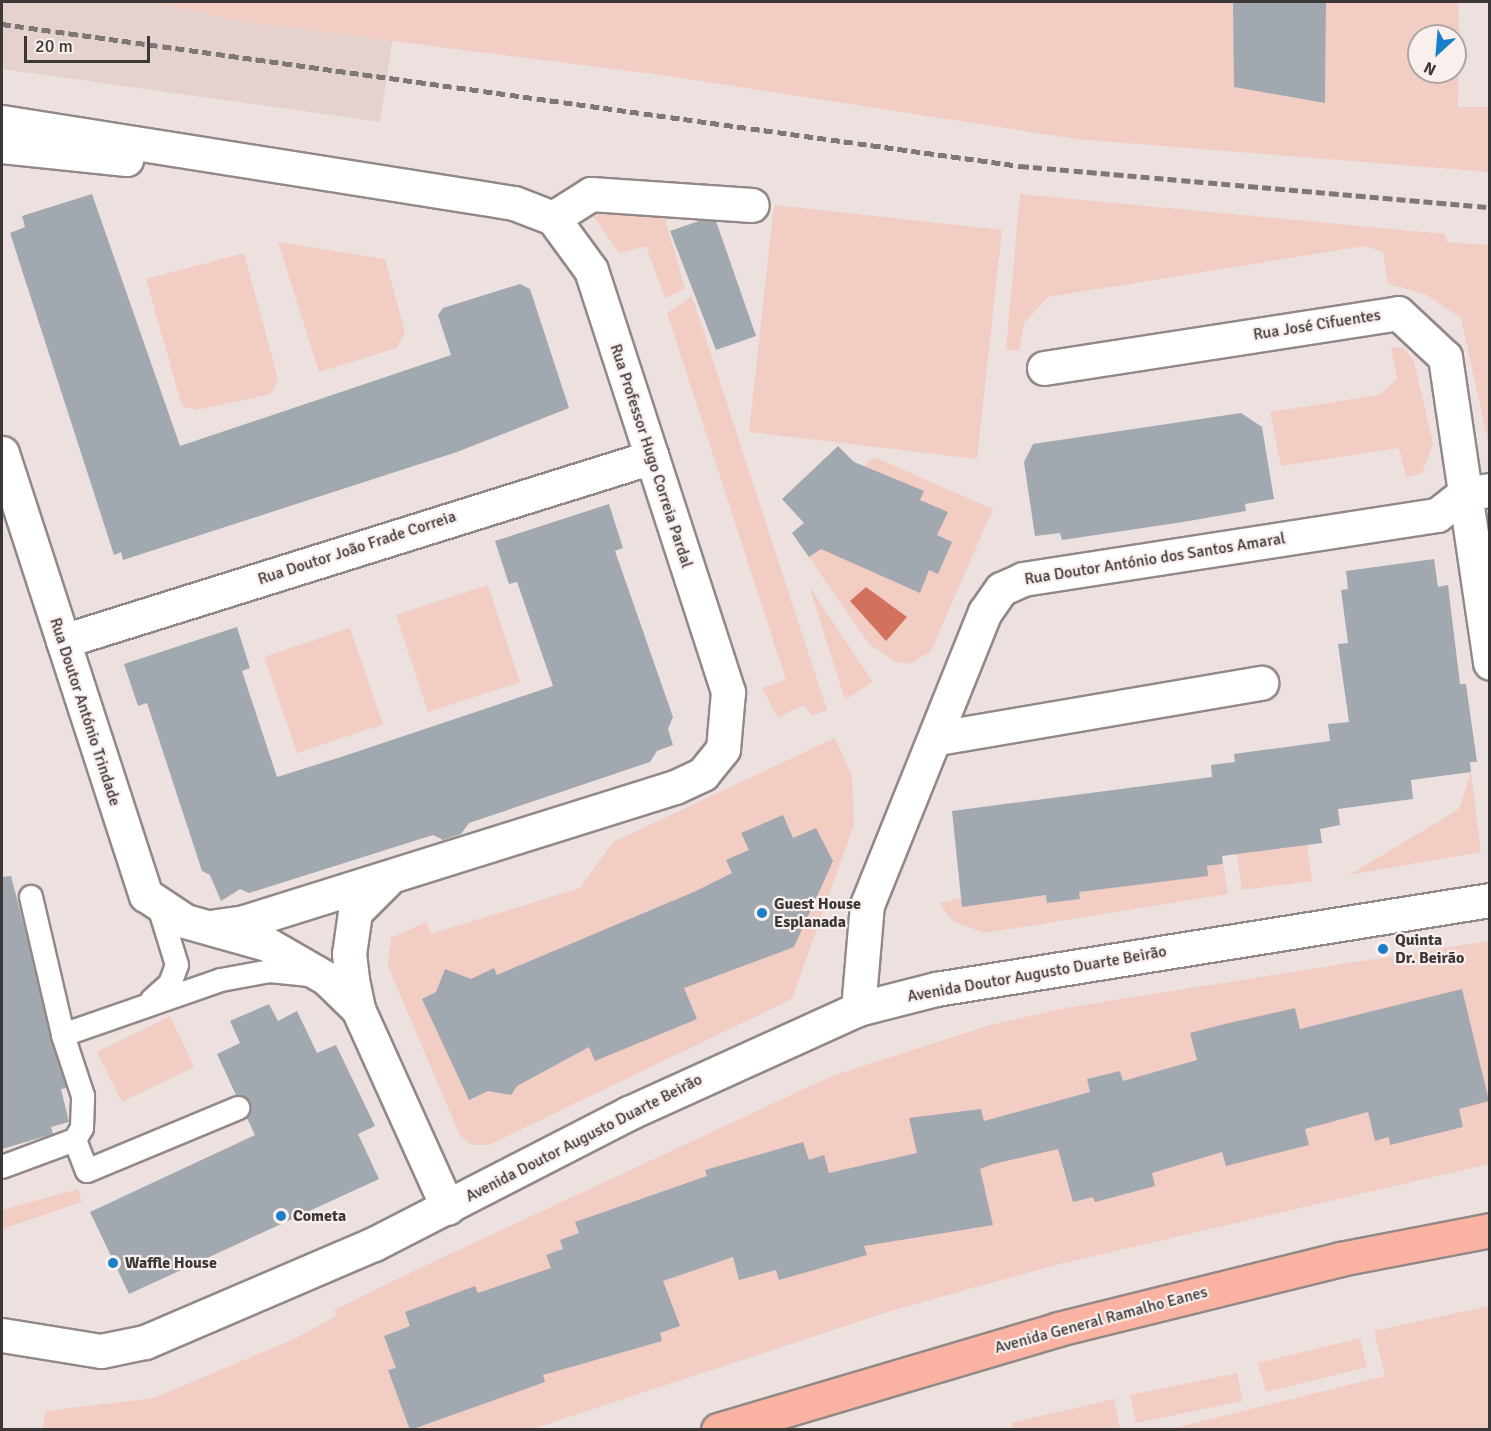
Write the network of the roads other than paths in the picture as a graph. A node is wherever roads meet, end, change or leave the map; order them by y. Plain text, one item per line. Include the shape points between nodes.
1 (2, 122) edge
2 (2, 146) edge
3 (158, 146) junction
4 (752, 205) dead end
5 (553, 218) junction
6 (1044, 368) dead end
7 (2, 453) edge
8 (652, 457) junction
9 (1477, 492) edge
10 (63, 640) junction
11 (1490, 663) edge
12 (1261, 683) dead end
13 (938, 738) junction
14 (394, 875) junction
15 (31, 897) dead end
16 (1490, 900) edge
17 (159, 907) junction
18 (216, 926) junction
19 (332, 983) junction
20 (145, 1005) junction
21 (358, 1009) junction
22 (858, 1010) junction
23 (63, 1035) junction
24 (238, 1108) dead end
25 (75, 1140) junction
26 (2, 1167) edge
27 (448, 1208) junction
28 (1490, 1230) edge
29 (2, 1335) edge
30 (718, 1430) edge

1 - 3 street
2 - 3 street via 118,163
3 - 5 street via 514,203
4 - 5 street via 591,194
5 - 8 street, Rua Professor Hugo Correia Pardal via 591,270
6 - 9 street, Rua José Cifuentes via 1398,313 1445,357
7 - 10 street, Rua Doutor António Trindade
8 - 10 street, Rua Doutor João Frade Correia
8 - 14 street, Rua Professor Hugo Correia Pardal via 728,692 723,749 703,774 675,787
9 - 11 street, Rua José Cifuentes
9 - 13 street, Rua Doutor António dos Santos Amaral via 1437,515 1023,579 1000,589 985,612
10 - 17 street, Rua Doutor António Trindade via 136,871 146,895
12 - 13 street
13 - 22 street, Rua Doutor António dos Santos Amaral via 867,905
14 - 18 street, Rua Professor Hugo Correia Pardal
14 - 21 street, Rua Professor Hugo Correia Pardal via 355,912 349,954
15 - 23 lane
16 - 22 street, Avenida Doutor Augusto Duarte Beirão via 936,989
17 - 18 street, Rua Doutor António Trindade via 185,921
17 - 20 lane via 177,965 171,984
18 - 19 street via 267,944
19 - 20 lane via 290,970 270,971
19 - 21 street
20 - 23 lane
21 - 27 street
22 - 27 street, Avenida Doutor Augusto Duarte Beirão via 629,1113
23 - 25 lane via 83,1096 82,1128
24 - 25 lane via 87,1171
25 - 26 lane
27 - 29 street, Avenida Doutor Augusto Duarte Beirão via 145,1342 101,1351
28 - 30 main road, Avenida General Ramalho Eanes via 1340,1259 1058,1329

